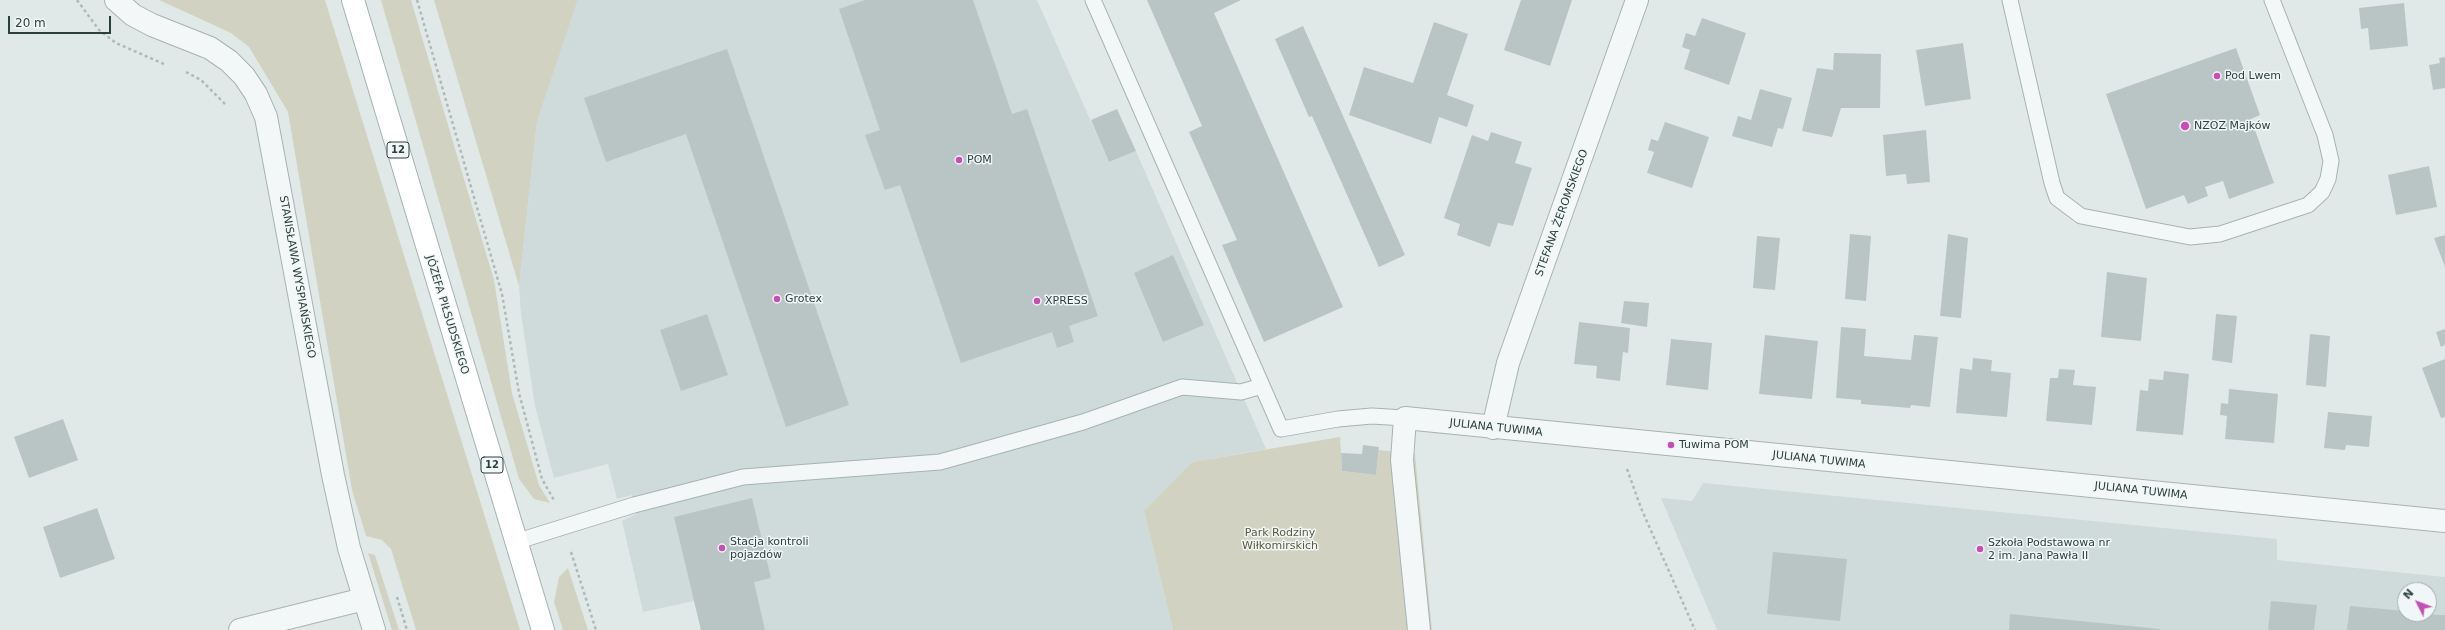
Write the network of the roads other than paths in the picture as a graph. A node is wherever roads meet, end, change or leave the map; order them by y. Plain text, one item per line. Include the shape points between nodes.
1 (116, 0) edge
2 (353, 0) edge
3 (1093, 0) edge
4 (1638, 0) edge
5 (2010, 0) edge
6 (2272, 0) edge
7 (1262, 386) junction
8 (1405, 418) junction
9 (1493, 428) junction
10 (2445, 521) edge
11 (515, 542) junction
12 (364, 599) junction
13 (240, 630) edge
14 (374, 630) edge
15 (543, 630) edge
16 (1419, 630) edge

1 - 12 street, STANISŁAWA WYSPIAŃSKIEGO via 139,19 196,42 229,61 244,76 263,112 272,144 333,475 349,548
2 - 11 main road, JÓZEFA PIŁSUDSKIEGO / 12
3 - 7 lane
4 - 9 street, STEFANA ŻEROMSKIEGO via 1508,363
5 - 6 lane via 2057,198 2081,216 2190,238 2220,234 2308,205 2322,192 2328,179 2331,161 2325,135
7 - 8 lane via 1281,429 1345,418
7 - 11 lane via 1241,392 1182,387 1083,422 940,462 743,477 634,505
8 - 9 street, JULIANA TUWIMA
8 - 16 street via 1402,460
9 - 10 street, JULIANA TUWIMA
11 - 15 main road, JÓZEFA PIŁSUDSKIEGO / 12
12 - 13 street
12 - 14 street, STANISŁAWA WYSPIAŃSKIEGO

